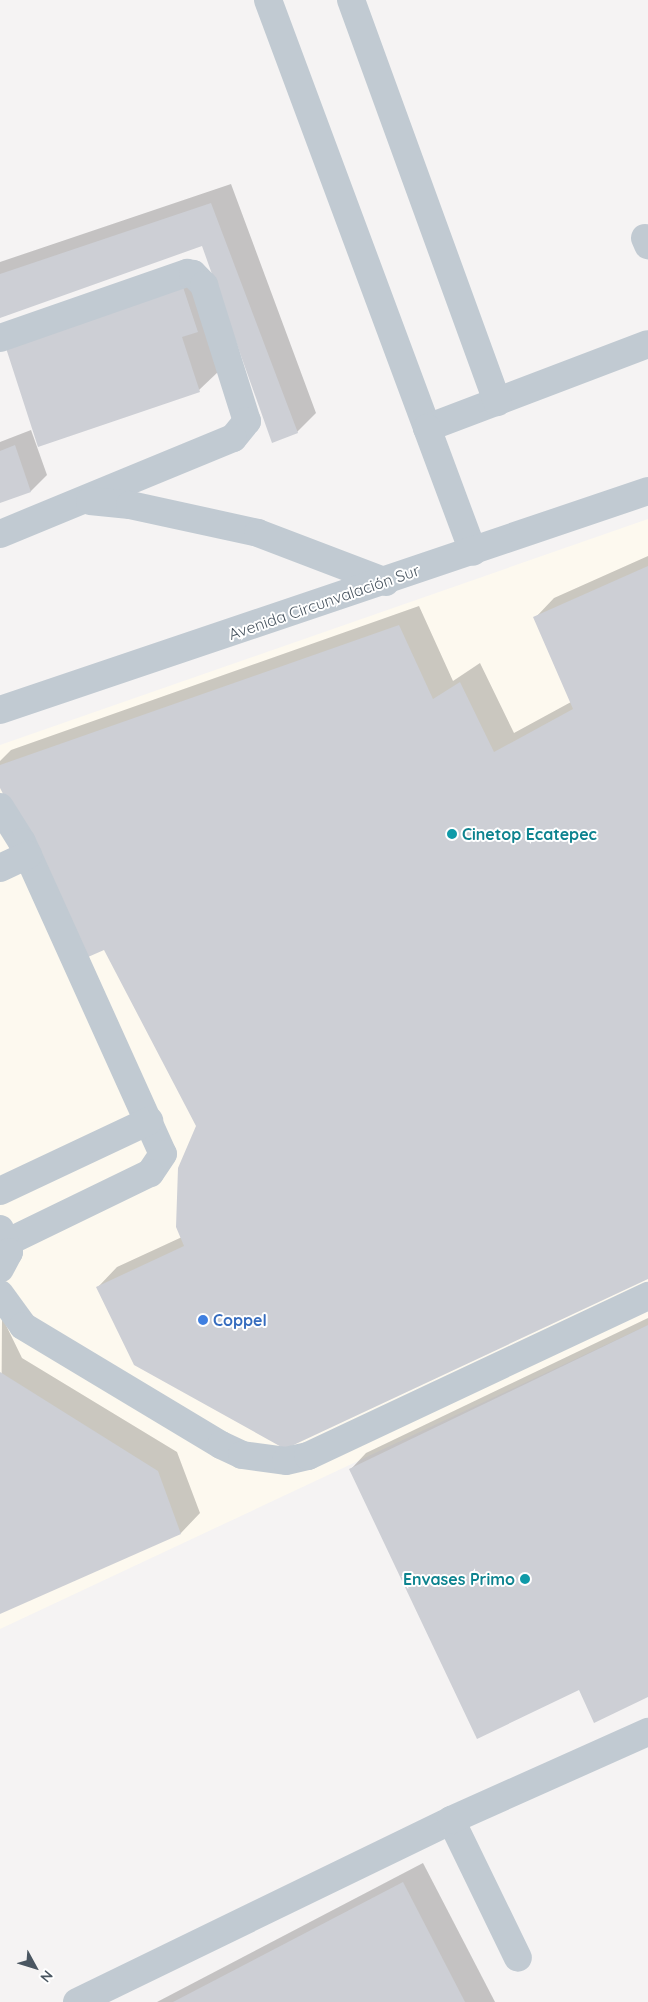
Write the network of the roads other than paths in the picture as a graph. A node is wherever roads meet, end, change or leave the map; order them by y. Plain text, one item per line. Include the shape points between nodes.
1 (268, 0) edge
2 (352, 0) edge
3 (0, 338) edge
4 (648, 344) edge
5 (497, 402) junction
6 (427, 428) junction
7 (648, 491) edge
8 (88, 501) junction
9 (0, 534) edge
10 (473, 552) junction
11 (386, 582) junction
12 (0, 710) edge
13 (0, 807) edge
14 (28, 855) junction
15 (0, 868) edge
16 (149, 1121) junction
17 (0, 1191) edge
18 (4, 1236) edge
19 (0, 1269) edge
20 (0, 1294) edge
21 (648, 1296) edge
22 (648, 1732) edge
23 (451, 1820) junction
24 (518, 1958) dead end
25 (77, 2002) edge

1 - 6 street
2 - 5 street
3 - 8 street via 187,272 201,280 246,409 244,428 233,438
4 - 5 street
5 - 6 street
6 - 10 street
7 - 10 street, Avenida Circunvalación Sur
8 - 9 street
8 - 11 street via 130,505 258,533
10 - 11 street, Avenida Circunvalación Sur
11 - 12 street, Avenida Circunvalación Sur
13 - 14 street
14 - 15 street
14 - 16 street
16 - 17 street
16 - 18 street via 162,1154 154,1170
18 - 19 street via 9,1252
20 - 21 street via 23,1326 221,1445 242,1455 286,1461 308,1456
22 - 23 street
23 - 24 street
23 - 25 street

